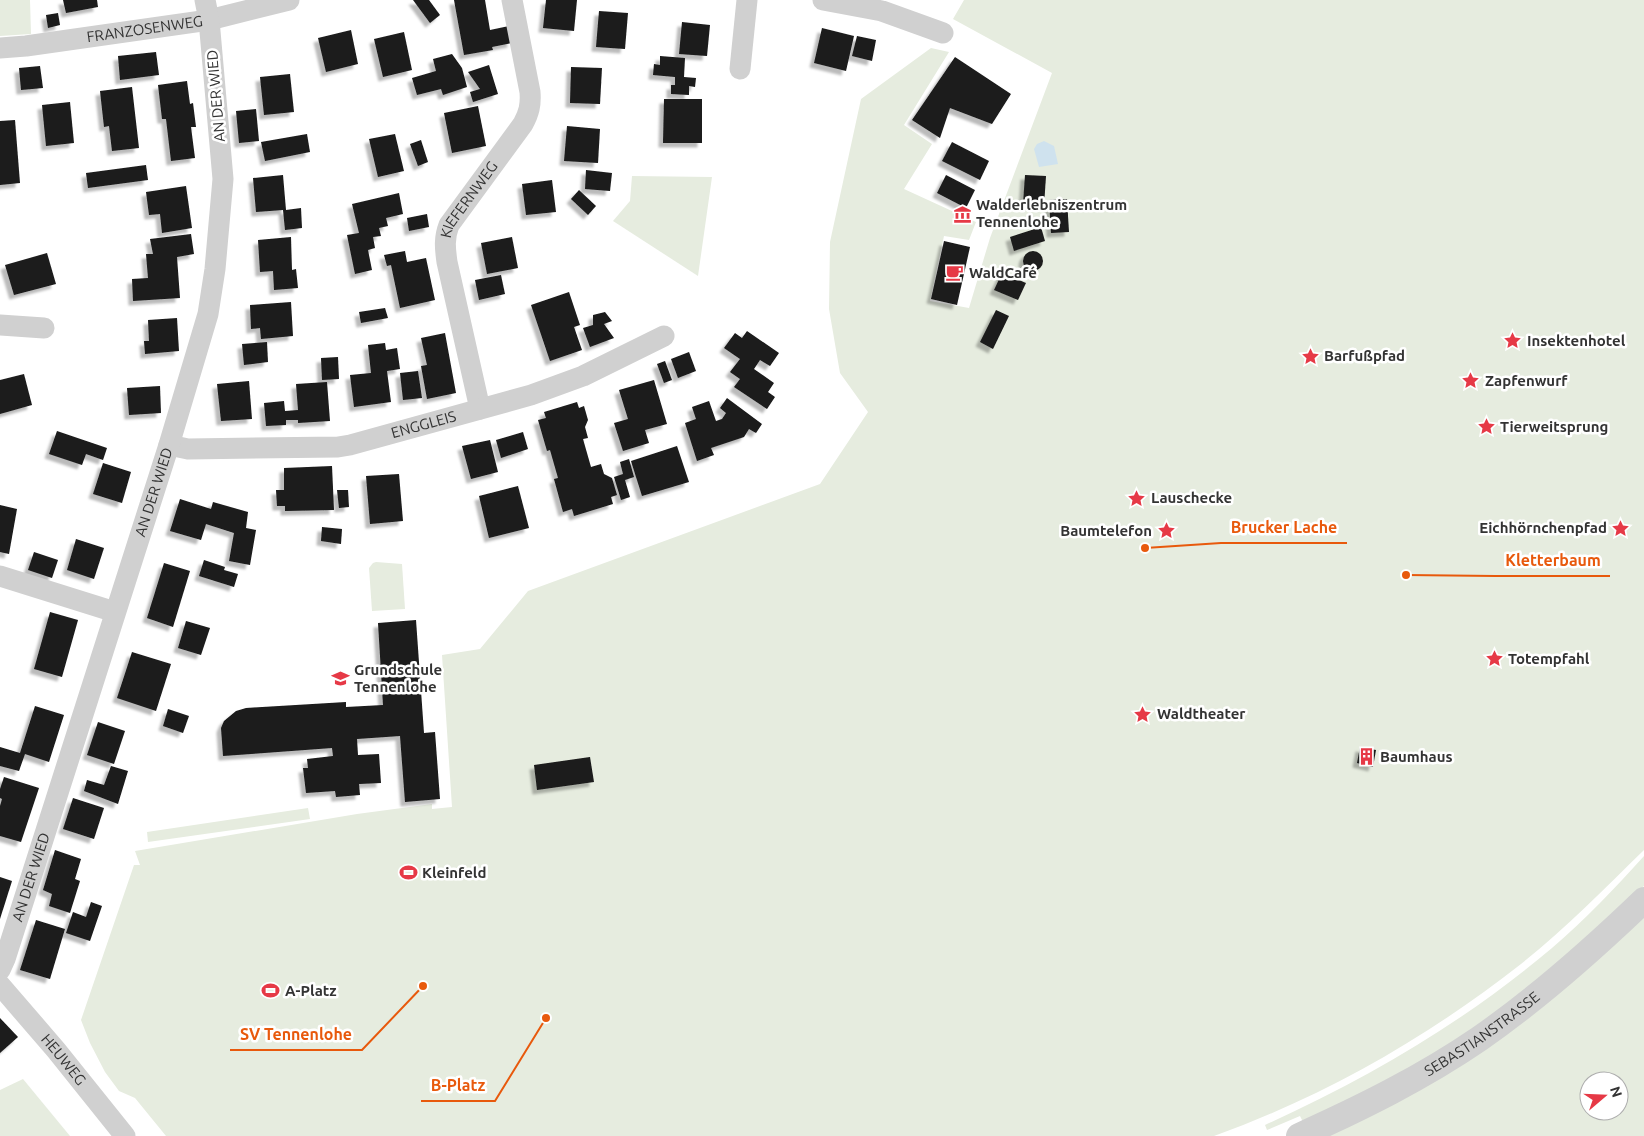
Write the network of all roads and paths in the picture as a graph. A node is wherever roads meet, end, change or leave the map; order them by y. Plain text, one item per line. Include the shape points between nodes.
1 (289, 0) edge
2 (512, 0) edge
3 (747, 0) edge
4 (823, 0) edge
5 (207, 10) edge
6 (944, 33) dead end
7 (0, 48) edge
8 (740, 69) dead end
9 (0, 325) edge
10 (44, 328) dead end
11 (664, 336) dead end
12 (480, 409) junction
13 (169, 445) junction
14 (0, 576) edge
15 (115, 612) junction
16 (1644, 900) edge
17 (0, 970) edge
18 (0, 985) edge
19 (125, 1136) edge
20 (1299, 1136) edge

1 - 5 street, FRANZOSENWEG
2 - 12 street, KIEFERNWEG via 530,92 528,114 449,225 445,246
3 - 8 street
4 - 6 street via 882,11
5 - 7 street, FRANZOSENWEG via 26,46
5 - 13 street, AN DER WIED via 222,164 220,223 208,314
9 - 10 street
11 - 12 street, ENGGLEIS via 570,381
12 - 13 street, ENGGLEIS via 338,447 188,449
13 - 15 street, AN DER WIED
14 - 15 street
15 - 17 street, AN DER WIED
16 - 20 street, SEBASTIANSTRASSE via 1564,974 1478,1039 1387,1094
18 - 19 street, HEUWEG

